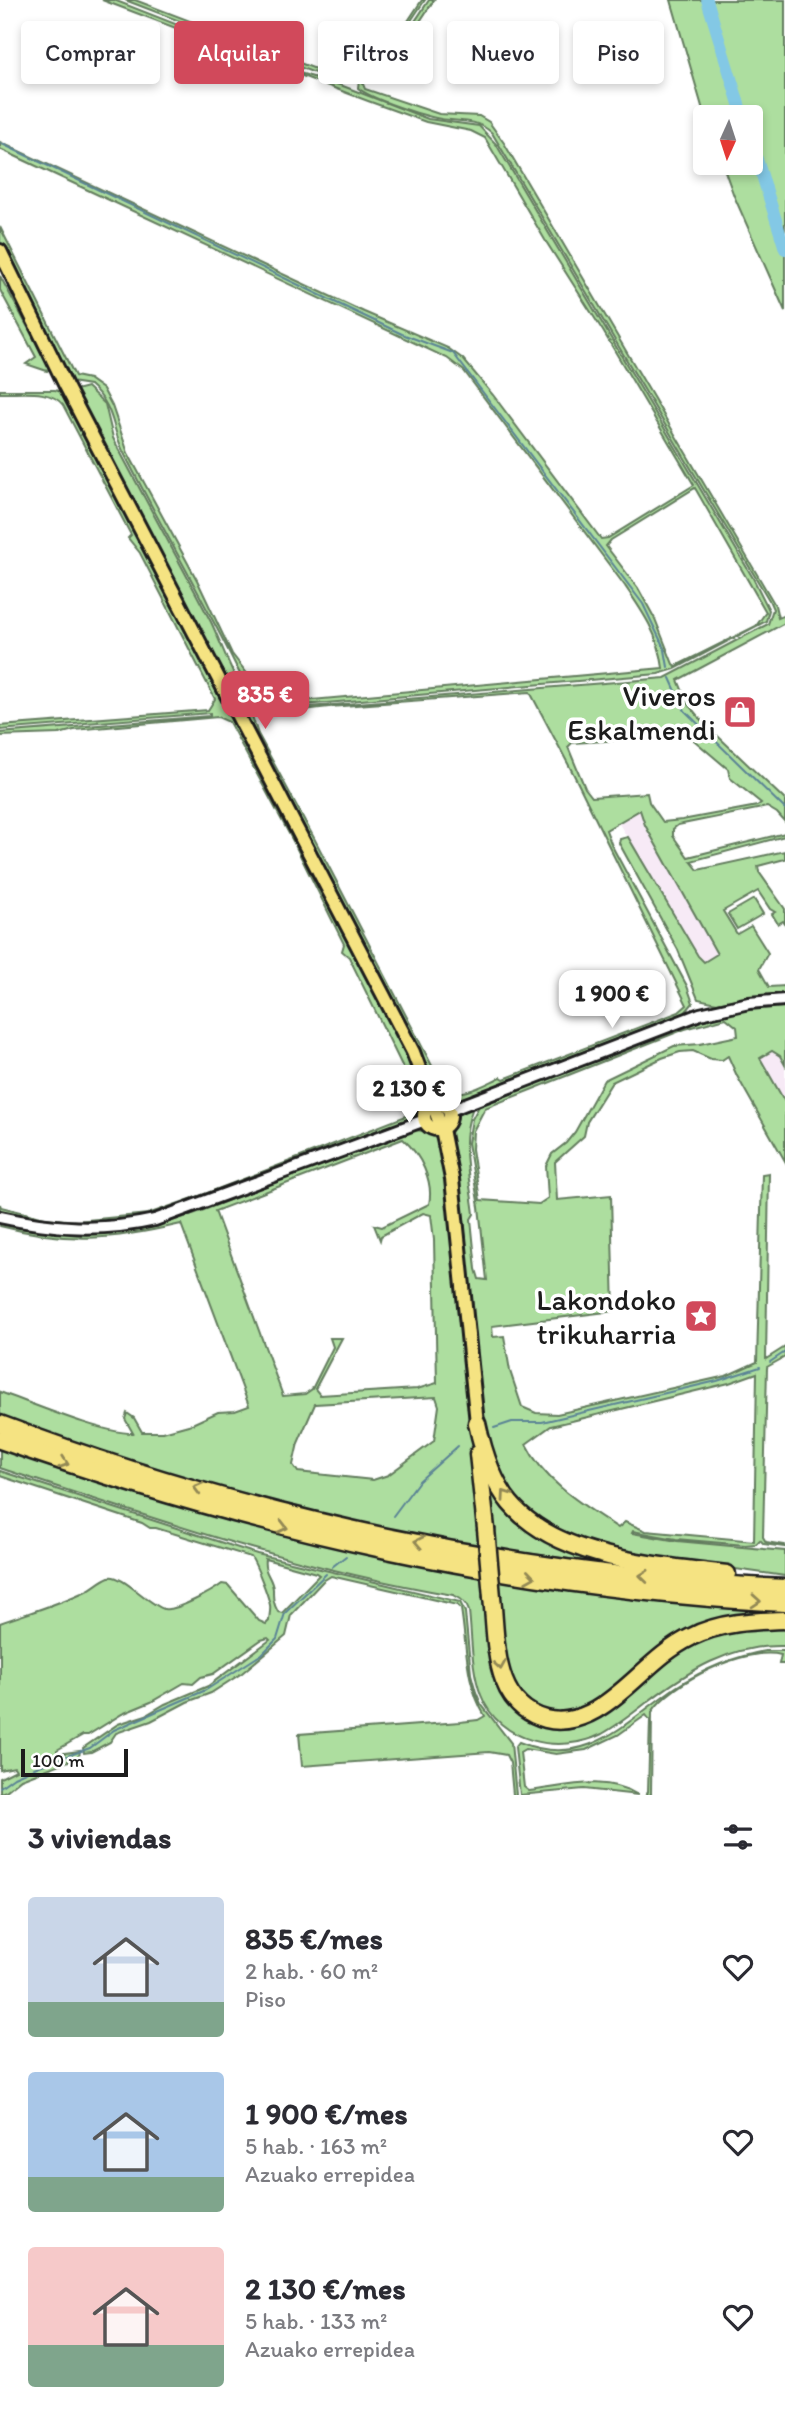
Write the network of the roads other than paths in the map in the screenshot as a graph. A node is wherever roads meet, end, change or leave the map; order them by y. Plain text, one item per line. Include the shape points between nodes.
1 (0, 251) edge
2 (0, 268) edge
3 (61, 375) junction
4 (785, 1000) edge
5 (434, 1103) junction
6 (450, 1110) junction
7 (425, 1121) junction
8 (442, 1129) junction
9 (0, 1217) edge
10 (477, 1423) junction
11 (0, 1424) edge
12 (0, 1440) edge
13 (785, 1581) edge
14 (785, 1588) edge
15 (785, 1603) edge
16 (785, 1620) edge

1 - 3 main road
2 - 3 main road
3 - 5 main road via 413,1052
4 - 6 street via 700,1014
5 - 6 main road
5 - 7 main road via 426,1110
5 - 8 main road
6 - 8 main road via 451,1118
7 - 8 main road
7 - 9 street via 156,1220 71,1229
8 - 10 main road via 457,1217
13 -> 10 highway via 622,1558 556,1538 510,1503 491,1470
10 -> 16 highway, bridge via 503,1680 510,1695 534,1715 549,1720 576,1718 601,1707 655,1660 693,1635 733,1624
14 -> 11 highway via 572,1567 351,1528 183,1484
12 -> 15 highway via 181,1500 412,1556 580,1584

